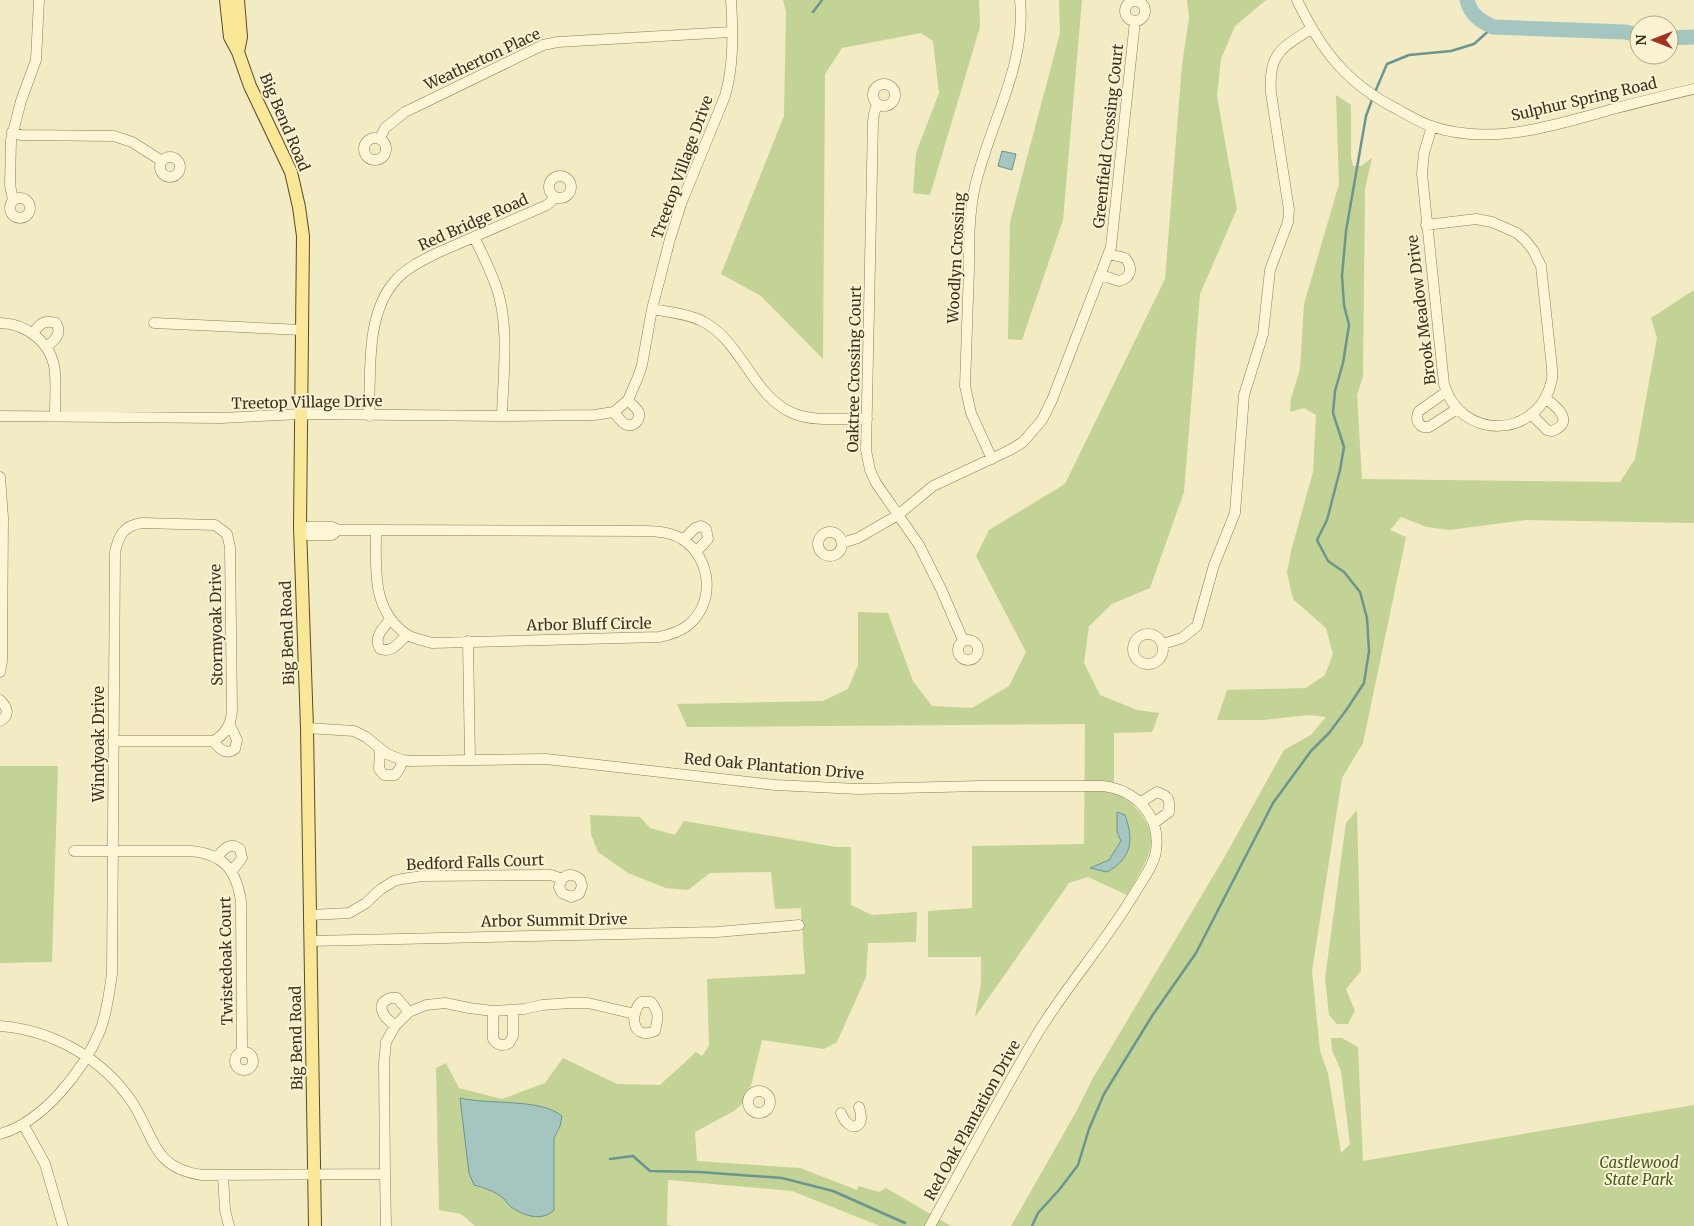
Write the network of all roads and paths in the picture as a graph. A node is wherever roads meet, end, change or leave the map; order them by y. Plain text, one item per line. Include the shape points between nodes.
1 (39, 0) edge
2 (226, 0) edge
3 (238, 0) edge
4 (731, 0) edge
5 (1020, 0) edge
6 (1297, 0) edge
7 (1135, 21) dead end
8 (1312, 29) junction
9 (731, 32) junction
10 (238, 52) junction
11 (1694, 89) edge
12 (877, 104) dead end
13 (1432, 126) junction
14 (12, 132) junction
15 (380, 138) dead end
16 (162, 161) dead end
17 (556, 197) dead end
18 (13, 200) dead end
19 (1426, 225) junction
20 (474, 237) junction
21 (1109, 254) junction
22 (1102, 275) junction
23 (652, 308) junction
24 (0, 323) edge
25 (154, 323) dead end
26 (302, 330) junction
27 (33, 333) junction
28 (46, 347) junction
29 (1446, 392) junction
30 (1545, 398) junction
31 (628, 400) junction
32 (1457, 410) junction
33 (614, 412) junction
34 (301, 414) junction
35 (1531, 414) junction
36 (0, 416) edge
37 (55, 416) junction
38 (369, 416) junction
39 (502, 416) junction
40 (867, 419) junction
41 (992, 459) junction
42 (0, 477) edge
43 (898, 515) junction
44 (2, 518) edge
45 (221, 528) joint
46 (376, 530) junction
47 (300, 531) junction
48 (683, 540) junction
49 (842, 543) dead end
50 (696, 552) junction
51 (390, 619) junction
52 (407, 635) junction
53 (963, 640) dead end
54 (468, 641) junction
55 (1163, 644) dead end
56 (0, 672) edge
57 (0, 700) edge
58 (0, 721) edge
59 (230, 724) junction
60 (306, 728) junction
61 (114, 741) junction
62 (212, 741) junction
63 (380, 749) junction
64 (402, 760) junction
65 (470, 760) junction
66 (1141, 802) junction
67 (1154, 823) junction
68 (74, 851) dead end
69 (112, 851) junction
70 (217, 858) junction
71 (232, 871) junction
72 (562, 879) dead end
73 (310, 916) junction
74 (799, 925) dead end
75 (310, 941) junction
76 (513, 1010) junction
77 (493, 1011) junction
78 (409, 1012) junction
79 (635, 1014) dead end
80 (0, 1026) edge
81 (395, 1026) junction
82 (242, 1052) dead end
83 (87, 1056) junction
84 (859, 1107) dead end
85 (841, 1113) dead end
86 (23, 1124) junction
87 (0, 1134) edge
88 (385, 1174) junction
89 (223, 1175) junction
90 (314, 1175) junction
91 (63, 1226) edge
92 (229, 1226) edge
93 (315, 1226) edge
94 (386, 1226) edge
95 (930, 1226) edge

1 - 14 street via 36,60
2 - 10 main road, Big Bend Road via 230,38
3 - 10 main road, Big Bend Road via 241,37
4 - 9 street, Treetop Village Drive
5 - 41 street, Woodlyn Crossing via 1022,31 1018,51 978,174 970,216 965,386 971,413
6 - 8 street, Sulphur Spring Road
7 - 21 street, Greenfield Crossing Court
8 - 13 street, Sulphur Spring Road via 1338,66 1362,89
8 - 55 street via 1285,46 1272,66 1270,80 1289,202 1288,222 1270,270 1263,334 1244,394 1235,513 1214,565 1197,626 1182,638
9 - 15 street, Weatherton Place via 543,45 405,112 385,128
9 - 23 street, Treetop Village Drive via 730,79 681,204
10 - 26 main road, Big Bend Road via 250,86 287,163 300,207 304,236
11 - 13 street, Sulphur Spring Road via 1512,133 1467,133
12 - 40 street, Oaktree Crossing Court via 873,122
13 - 19 street, Brook Meadow Drive via 1422,165
14 - 16 street via 114,136 132,142
14 - 18 street via 10,185
17 - 20 street, Red Bridge Road via 548,205
19 - 29 street, Brook Meadow Drive
19 - 30 street, Brook Meadow Drive via 1476,220 1492,222 1517,233 1533,250 1541,266 1552,368 1552,383
20 - 38 street, Red Bridge Road via 420,262 394,281 386,294 375,319 373,333
20 - 39 street via 496,287 502,310
21 - 22 street, Greenfield Crossing Court
21 - 22 street via 1126,258 1130,273 1119,281
22 - 41 street, Greenfield Crossing Court via 1042,420 1023,442
23 - 31 street, Treetop Village Drive via 642,365
23 - 40 street via 691,317 713,328 768,395 793,413 806,418
24 - 27 street via 11,323
25 - 26 street
26 - 34 main road, Big Bend Road
27 - 28 street
27 - 28 street via 45,321 56,323 59,328 57,338
28 - 37 street via 55,372
29 - 32 street, Brook Meadow Drive
29 - 32 street, Brook Meadow Drive via 1419,411 1418,422 1429,427
30 - 35 street, Brook Meadow Drive
30 - 35 street via 1562,414 1559,427 1548,430
31 - 33 street, Treetop Village Drive
31 - 33 street via 638,412 635,424 624,424
32 - 35 street, Brook Meadow Drive via 1466,418 1500,427
33 - 39 street, Treetop Village Drive
34 - 37 street, Treetop Village Drive via 205,418
34 - 38 street, Treetop Village Drive
34 - 47 main road, Big Bend Road
36 - 37 street, Treetop Village Drive
38 - 39 street, Treetop Village Drive
40 - 43 street, Oaktree Crossing Court via 866,450 870,470
41 - 43 street, Greenfield Crossing Court via 933,486
42 - 44 street
43 - 49 street, Greenfield Crossing Court via 858,538
43 - 53 street, Oaktree Crossing Court via 919,545
44 - 56 street
45 - 59 street, Stormyoak Drive via 227,534 230,547
45 - 61 street, Windyoak Drive via 209,524 132,524 118,540 115,552
46 - 47 street, Arbor Bluff Circle via 338,530 332,526
46 - 48 street, Arbor Bluff Circle via 655,531
46 - 51 street, Arbor Bluff Circle via 377,590
47 - 60 main road, Big Bend Road
48 - 50 street, Arbor Bluff Circle
48 - 50 street via 695,528 701,526 706,529 708,539
50 - 54 street, Arbor Bluff Circle via 708,581 706,598 689,625 674,634 644,638
51 - 52 street, Arbor Bluff Circle
51 - 52 street via 378,635 380,649 392,649
52 - 54 street, Arbor Bluff Circle via 432,642
54 - 65 street
57 - 58 street via 7,712
59 - 62 street via 219,738
59 - 62 street, Stormyoak Drive via 237,740 235,749 226,752
60 - 63 street, Red Oak Plantation Drive via 354,731
60 - 73 main road, Big Bend Road
61 - 62 street, Stormyoak Drive
61 - 69 street, Windyoak Drive
63 - 64 street, Red Oak Plantation Drive
63 - 64 street via 378,769 384,776 395,775
64 - 65 street, Red Oak Plantation Drive
65 - 66 street, Red Oak Plantation Drive via 546,759 775,785 858,789 1103,786 1126,792
66 - 67 street, Red Oak Plantation Drive
66 - 67 street via 1157,792 1167,796 1169,812
67 - 95 street, Red Oak Plantation Drive via 1155,853 1142,881 1040,1030
68 - 69 street
69 - 70 street via 191,850
69 - 83 street, Windyoak Drive via 112,974 104,1018
70 - 71 street
70 - 71 street via 230,845 240,849 242,858
71 - 82 street, Twistedoak Court via 241,900
72 - 73 street, Bedford Falls Court via 551,875 422,876 402,879 381,889 349,913
73 - 75 main road, Big Bend Road
74 - 75 street, Arbor Summit Drive via 717,932
75 - 90 main road, Big Bend Road
76 - 77 street
76 - 77 street via 513,1036 510,1043 503,1045 493,1039
76 - 79 street via 588,1003
77 - 78 street via 445,1003 426,1004
78 - 81 street
78 - 81 street via 397,998 385,999 381,1010
80 - 83 street via 36,1033 76,1048
81 - 88 street via 386,1042 384,1063
83 - 86 street, Windyoak Drive via 55,1098
83 - 89 street via 122,1089 145,1124 150,1139 168,1162 187,1173
84 - 85 street via 862,1120 857,1125 846,1124
86 - 87 street, Windyoak Drive
86 - 91 street via 45,1164
88 - 90 street
88 - 94 street
89 - 90 street
89 - 92 street
90 - 93 main road, Big Bend Road

